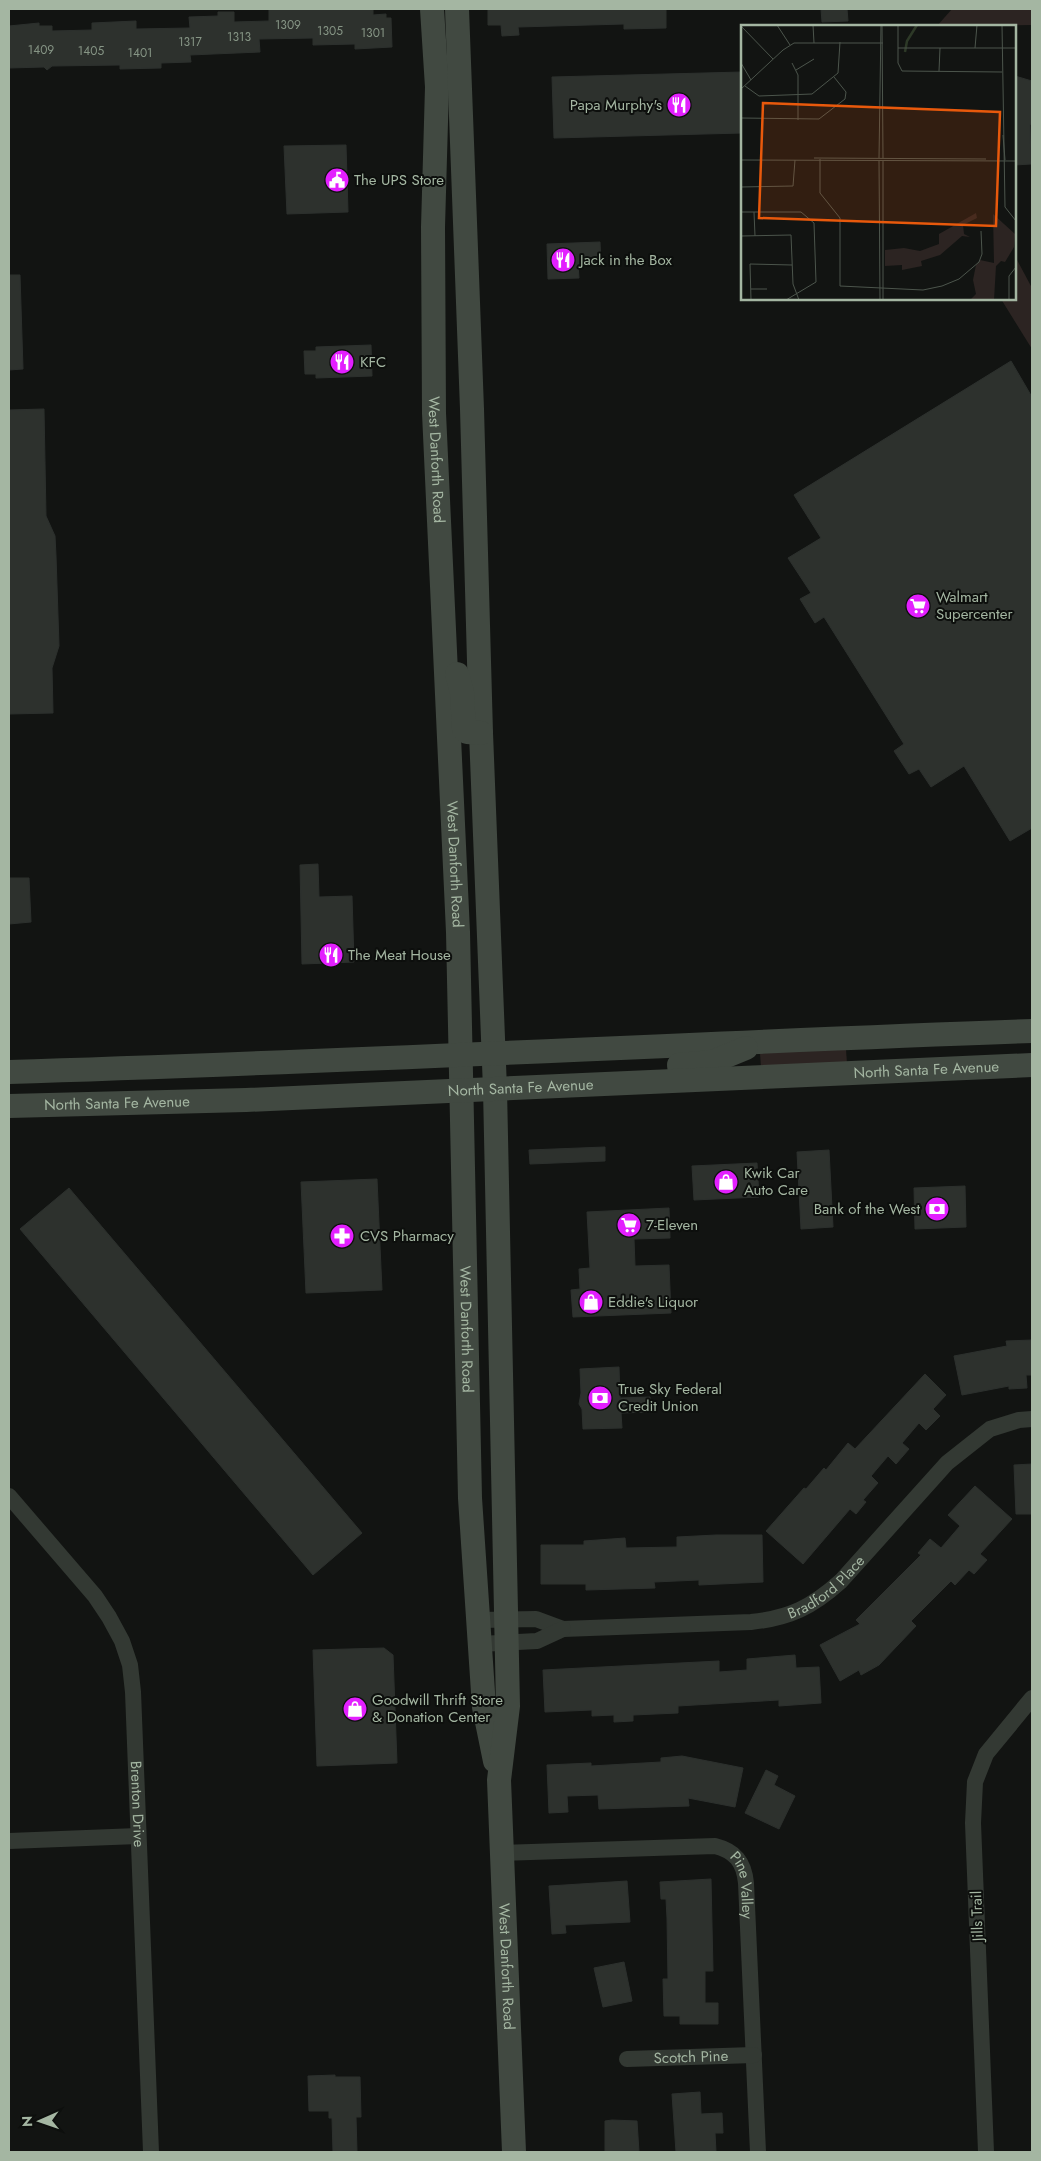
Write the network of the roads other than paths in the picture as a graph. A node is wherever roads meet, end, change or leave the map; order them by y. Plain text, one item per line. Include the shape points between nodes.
1 (432, 9) edge
2 (457, 9) edge
3 (442, 622) junction
4 (481, 732) junction
5 (1032, 1031) edge
6 (759, 1042) junction
7 (494, 1053) junction
8 (460, 1055) junction
9 (1032, 1065) edge
10 (9, 1072) edge
11 (681, 1080) junction
12 (495, 1088) junction
13 (461, 1090) junction
14 (9, 1106) edge
15 (1032, 1419) edge
16 (9, 1496) edge
17 (478, 1620) junction
18 (563, 1629) junction
19 (506, 1631) junction
20 (479, 1644) junction
21 (1032, 1698) edge
22 (499, 1780) junction
23 (138, 1836) junction
24 (9, 1840) edge
25 (501, 1853) junction
26 (754, 2055) junction
27 (627, 2059) dead end
28 (151, 2152) edge
29 (514, 2152) edge
30 (758, 2152) edge
31 (986, 2152) edge

1 - 3 main road, West Danforth Road via 437,87 433,227 434,413
2 - 4 main road, West Danforth Road
3 - 4 main road via 462,692 464,730
3 - 8 main road, West Danforth Road via 458,932
4 - 7 main road, West Danforth Road
5 - 6 main road
6 - 7 main road
6 - 11 main road via 712,1062 680,1065
7 - 8 main road
7 - 12 main road, West Danforth Road
8 - 10 main road
8 - 13 main road, West Danforth Road
9 - 11 main road, North Santa Fe Avenue
11 - 12 main road, North Santa Fe Avenue
12 - 13 main road, North Santa Fe Avenue
12 - 19 main road, West Danforth Road
13 - 14 main road, North Santa Fe Avenue
13 - 17 main road, West Danforth Road via 470,1498
15 - 18 street, Bradford Place via 990,1429 947,1464 841,1582 825,1596 797,1612 751,1622
16 - 23 street, Brenton Drive via 95,1596 122,1641 130,1665
17 - 19 street, Bradford Place
17 - 20 main road, West Danforth Road
18 - 19 street, Bradford Place via 536,1619
18 - 19 street, Bradford Place via 537,1641
19 - 20 street, Bradford Place
19 - 22 main road, West Danforth Road via 508,1706
20 - 22 main road, West Danforth Road via 484,1707
21 - 31 street, Jills Trail via 986,1754 976,1782 973,1823
22 - 25 main road, West Danforth Road
23 - 24 street
23 - 28 street, Brenton Drive
25 - 26 street, Pine Valley via 705,1846 732,1852 742,1864 746,1882
25 - 29 main road, West Danforth Road
26 - 27 street, Scotch Pine
26 - 30 street, Pine Valley

